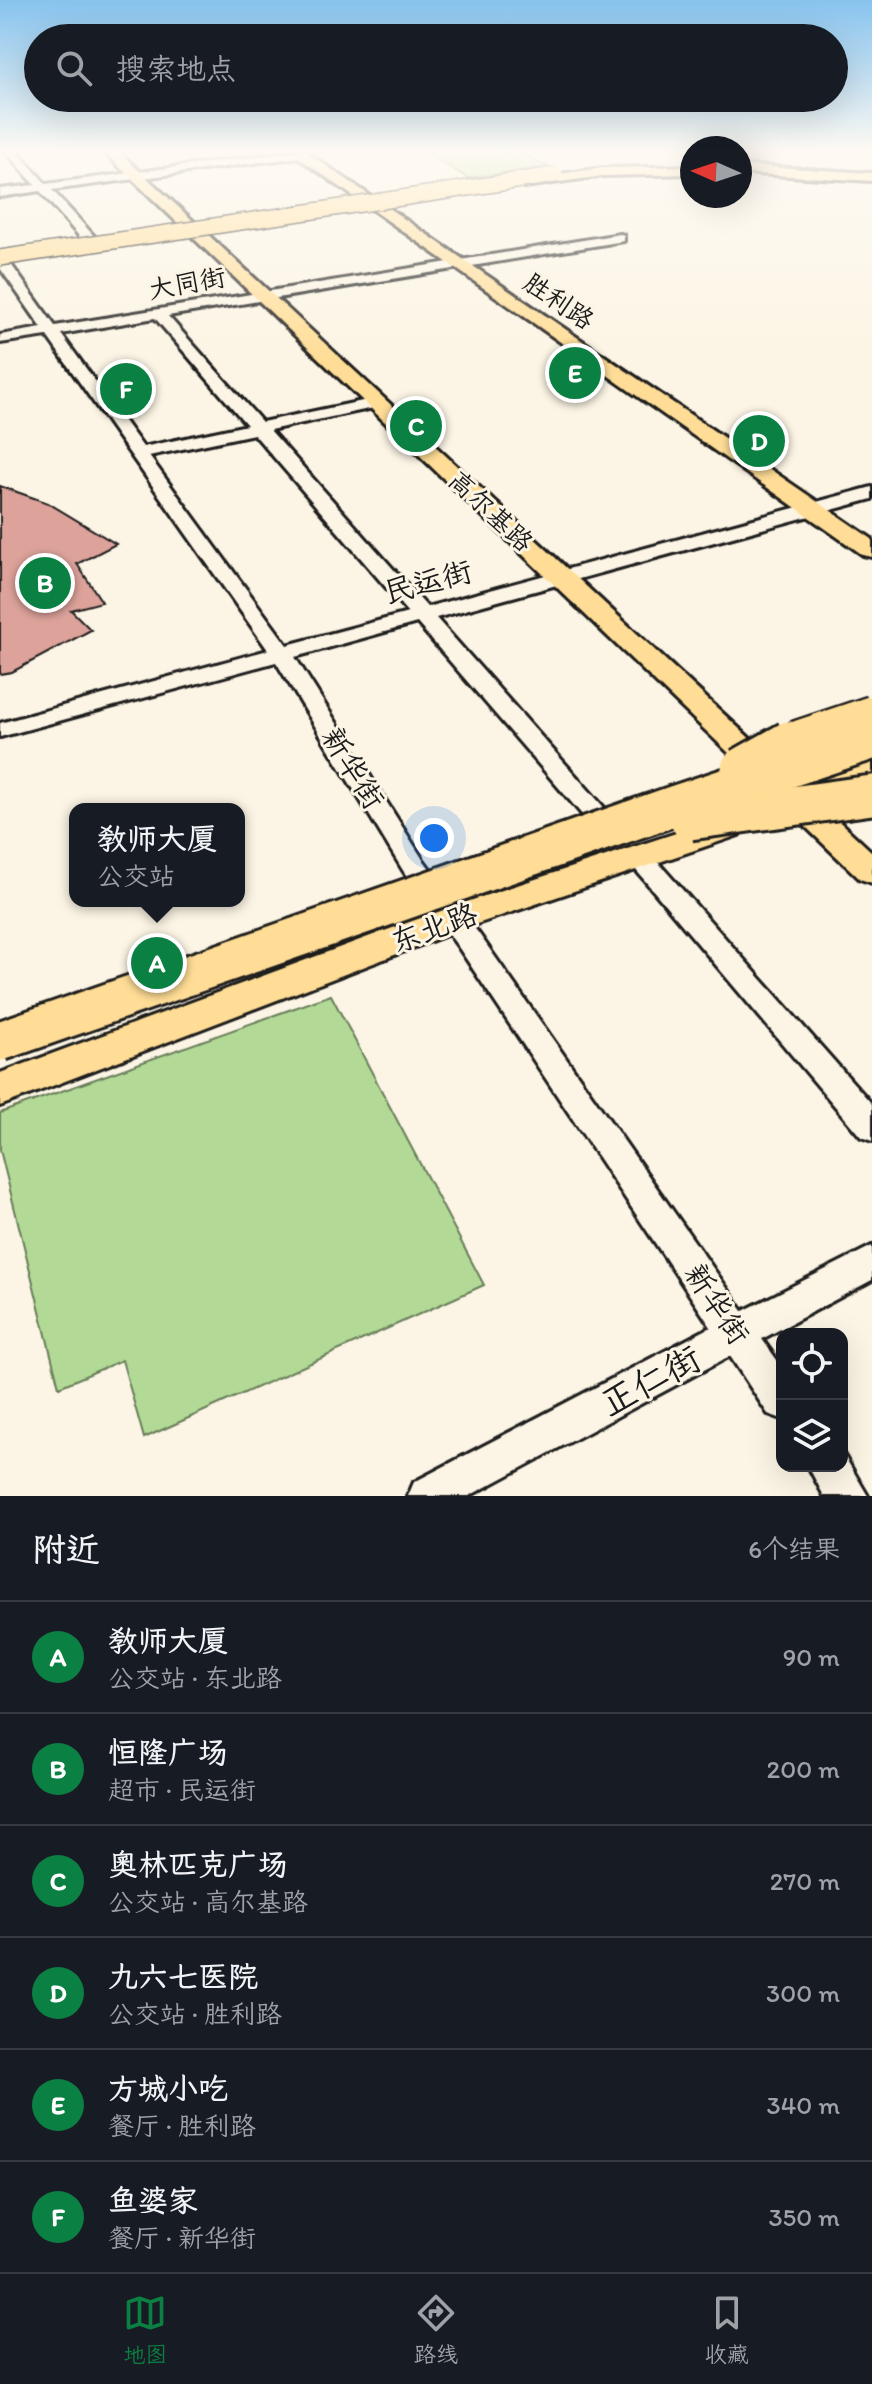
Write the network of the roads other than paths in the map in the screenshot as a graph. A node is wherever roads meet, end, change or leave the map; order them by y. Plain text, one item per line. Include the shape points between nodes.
1 (73, 221) edge
2 (183, 221) edge
3 (246, 221) edge
4 (252, 221) edge
5 (406, 221) edge
6 (192, 229) junction
7 (620, 238) dead end
8 (90, 240) junction
9 (0, 259) edge
10 (465, 262) junction
11 (261, 295) junction
12 (158, 313) junction
13 (51, 331) junction
14 (0, 339) edge
15 (377, 403) junction
16 (257, 428) junction
17 (138, 453) junction
18 (872, 493) edge
19 (834, 503) junction
20 (812, 509) junction
21 (872, 529) edge
22 (872, 550) edge
23 (560, 577) junction
24 (422, 615) junction
25 (282, 654) junction
26 (872, 711) edge
27 (872, 726) edge
28 (0, 730) edge
29 (872, 740) edge
30 (872, 761) edge
31 (757, 763) junction
32 (872, 778) edge
33 (872, 795) edge
34 (800, 803) junction
35 (683, 813) junction
36 (600, 819) junction
37 (639, 857) junction
38 (872, 871) edge
39 (425, 881) junction
40 (453, 919) junction
41 (0, 1028) edge
42 (0, 1041) edge
43 (0, 1066) edge
44 (0, 1090) edge
45 (872, 1127) edge
46 (872, 1262) edge
47 (737, 1334) junction
48 (776, 1391) edge
49 (832, 1472) edge
50 (428, 1496) edge
51 (848, 1496) edge

1 - 8 street
2 - 6 main road, 高尔基路
3 - 6 main road
4 - 9 main road, bridge
5 - 10 main road, 胜利路
6 - 8 main road
6 - 9 main road
6 - 11 main road, 高尔基路
7 - 10 street, 大同街
8 - 9 main road
9 - 13 street, 新华街
10 - 11 street, 大同街
10 - 19 main road, 胜利路
10 - 20 main road, 胜利路
11 - 12 street, 大同街
11 - 15 main road, 高尔基路
12 - 13 street, 大同街
12 - 16 street
13 - 14 street, 大同街
13 - 17 street, 新华街
15 - 16 street
15 - 23 main road, 高尔基路
16 - 17 street
16 - 24 street
17 - 25 street, 新华街
18 - 19 street, 民运街
19 - 20 street, 民运街
19 - 21 main road, 胜利路
20 - 22 main road, 胜利路
20 - 23 street, 民运街
23 - 24 street, 民运街
23 - 31 main road, 高尔基路
24 - 25 street, 民运街
24 - 36 street
25 - 28 street, 民运街
25 - 39 street, 新华街
26 - 35 highway, bridge via 800,735
27 - 31 main road, 东北路
29 - 35 highway, 东北路, bridge
30 - 35 highway, 东北路, bridge
31 - 34 main road, 高尔基路
31 - 36 main road, 东北路
32 - 34 main road, 东北路
33 - 35 highway, bridge
34 - 37 main road, 东北路
34 - 38 main road, 高尔基路
35 - 42 highway, 东北路, bridge
35 - 43 highway, 东北路
36 - 39 main road, 东北路
37 - 40 main road, 东北路
37 - 45 street
39 - 40 street, 新华街
39 - 41 main road, 东北路
40 - 44 main road, 东北路
40 - 47 street, 新华街
46 - 47 street, 正仁街
47 - 48 street, 新华街
47 - 50 street, 正仁街
49 - 51 street

